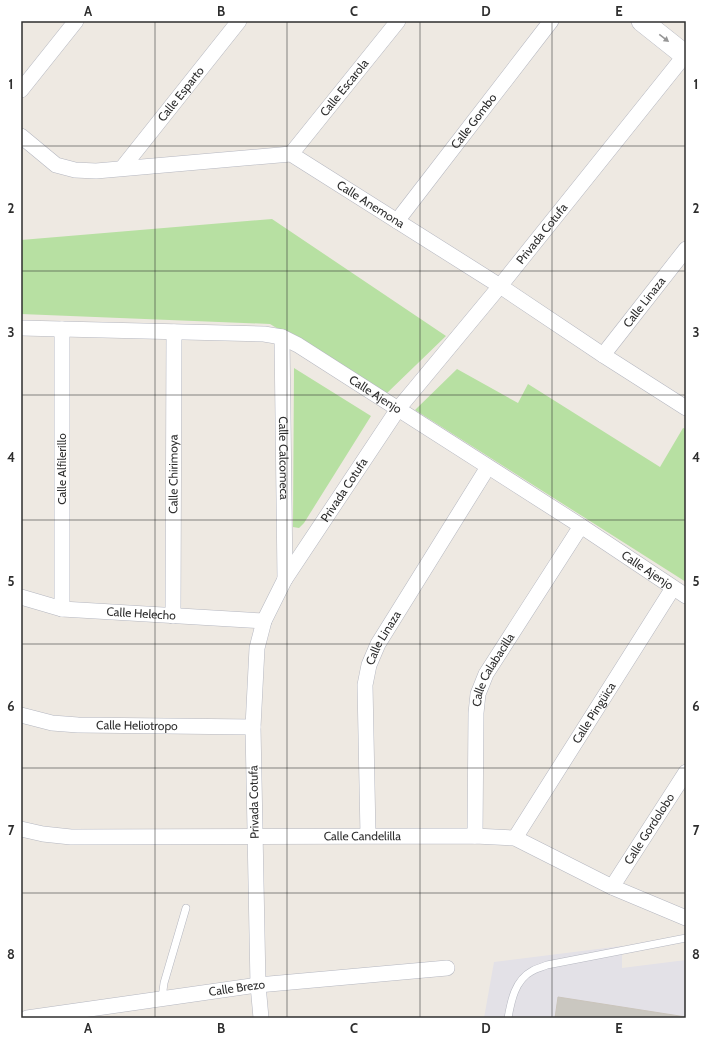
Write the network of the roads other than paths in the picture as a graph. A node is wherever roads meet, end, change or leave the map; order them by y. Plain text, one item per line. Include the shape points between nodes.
1 (76, 21) edge
2 (239, 21) edge
3 (398, 21) edge
4 (551, 21) edge
5 (642, 21) edge
6 (686, 56) edge
7 (21, 90) edge
8 (21, 136) edge
9 (291, 154) junction
10 (123, 168) junction
11 (397, 221) junction
12 (686, 250) edge
13 (681, 265) edge
14 (500, 286) junction
15 (21, 328) edge
16 (62, 329) junction
17 (174, 332) junction
18 (282, 337) junction
19 (603, 355) junction
20 (686, 408) edge
21 (398, 409) junction
22 (488, 467) junction
23 (581, 526) junction
24 (285, 579) junction
25 (680, 592) edge
26 (21, 597) edge
27 (62, 609) junction
28 (173, 616) junction
29 (264, 621) junction
30 (21, 715) edge
31 (253, 727) junction
32 (686, 772) edge
33 (21, 829) edge
34 (368, 835) junction
35 (475, 836) junction
36 (255, 837) junction
37 (515, 838) junction
38 (612, 887) junction
39 (186, 908) dead end
40 (686, 918) edge
41 (686, 938) edge
42 (447, 968) dead end
43 (258, 984) junction
44 (162, 998) junction
45 (27, 1018) edge
46 (261, 1018) edge
47 (508, 1018) edge

1 - 7 street
2 - 10 street, Calle Esparto
3 - 9 street, Calle Escarola
4 - 11 street, Calle Gombo
5 -> 6 main road
6 - 14 street, Privada Cotufa
8 - 10 street via 56,165 75,170 96,171
9 - 10 street
9 - 11 street, Calle Anemona
11 - 14 street, Calle Anemona
12 - 13 street, Calle Linaza
13 - 19 street, Calle Linaza
14 - 19 street, Calle Anemona
14 - 21 street, Privada Cotufa
15 - 16 street, Calle Ajenjo
16 - 17 street, Calle Ajenjo
16 - 27 street, Calle Alfilerillo
17 - 18 street, Calle Ajenjo via 264,334
17 - 28 street, Calle Chirimoya
18 - 21 street, Calle Ajenjo
18 - 24 street, Calle Calcomeca
19 - 20 street, Calle Anemona
21 - 22 street, Calle Ajenjo
21 - 24 street, Privada Cotufa
22 - 23 street, Calle Ajenjo
22 - 34 street, Calle Linaza via 378,644 370,665 365,685
23 - 25 street, Calle Ajenjo
23 - 35 street, Calle Calabacilla via 486,674 478,694
24 - 29 street, Privada Cotufa
25 - 37 street, Calle Pingüica
26 - 27 street, Calle Helecho
27 - 28 street, Calle Helecho
28 - 29 street, Calle Helecho
29 - 31 street, Privada Cotufa via 257,648
30 - 31 street, Calle Heliotropo via 52,723 78,725
31 - 36 street, Privada Cotufa
32 - 38 street, Calle Gordolobo
33 - 36 street, Calle Candelilla via 70,837
34 - 35 street, Calle Candelilla
34 - 36 street, Calle Candelilla
35 - 37 street, Calle Candelilla
36 - 43 street, Privada Cotufa
37 - 38 street, Calle Candelilla
38 - 40 street, Calle Candelilla
39 - 44 lane
41 - 47 lane via 548,965 532,971 521,980 513,996
42 - 43 street, Calle Brezo
43 - 44 street, Calle Brezo
43 - 46 street, Privada Cotufa
44 - 45 street, Calle Brezo

